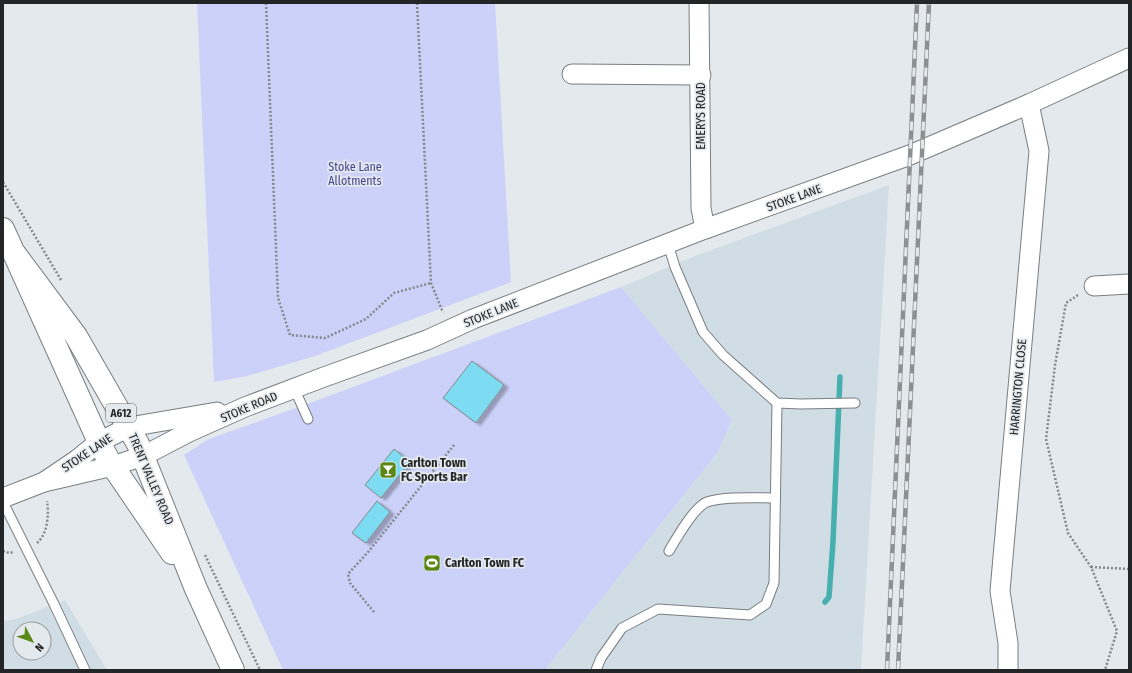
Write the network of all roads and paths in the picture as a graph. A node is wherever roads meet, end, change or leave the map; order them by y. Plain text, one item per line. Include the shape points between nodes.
1 (266, 3) edge
2 (417, 3) edge
3 (699, 3) edge
4 (1129, 58) edge
5 (572, 74) dead end
6 (701, 75) junction
7 (1029, 104) junction
8 (3, 229) edge
9 (705, 229) junction
10 (668, 244) junction
11 (15, 254) junction
12 (432, 283) junction
13 (1129, 284) edge
14 (1094, 286) joint
15 (457, 326) junction
16 (294, 388) junction
17 (777, 403) junction
18 (850, 403) dead end
19 (246, 407) junction
20 (308, 419) dead end
21 (129, 427) junction
22 (99, 442) junction
23 (454, 445) dead end
24 (143, 456) junction
25 (113, 466) junction
26 (44, 482) junction
27 (3, 498) edge
28 (775, 498) junction
29 (3, 502) edge
30 (27, 550) junction
31 (203, 550) dead end
32 (669, 551) dead end
33 (3, 552) edge
34 (1090, 567) junction
35 (1129, 569) edge
36 (196, 589) junction
37 (374, 612) dead end
38 (85, 670) edge
39 (233, 670) edge
40 (260, 670) edge
41 (596, 670) edge
42 (1008, 670) edge
43 (1105, 670) edge

1 - 12 path via 278,298 290,334 325,338 366,319 394,293
2 - 12 path
3 - 6 street, EMERYS ROAD
4 - 7 street, STOKE LANE
5 - 6 street
6 - 9 street, EMERYS ROAD via 701,208
7 - 9 street, STOKE LANE via 910,155
7 - 42 street, HARRINGTON CLOSE via 1039,150 1000,591 1008,643
8 - 11 main road, TRENT VALLEY ROAD / A612
9 - 10 street, STOKE LANE
10 - 15 street, STOKE LANE
10 - 17 lane via 703,332 722,355
11 - 21 main road, TRENT VALLEY ROAD / A612 via 76,336
11 - 22 main road, TRENT VALLEY ROAD / A612
12 - 15 path via 442,310
13 - 14 street
14 - 34 path via 1066,303 1046,440 1068,533
15 - 16 street, STOKE ROAD via 427,340
16 - 19 street, STOKE ROAD
16 - 20 lane
17 - 18 lane
17 - 28 lane
19 - 21 street, STOKE LANE
19 - 24 street, STOKE ROAD
21 - 22 street, STOKE LANE
21 - 24 main road, TRENT VALLEY ROAD / A612
22 - 25 main road, TRENT VALLEY ROAD / A612
22 - 26 street, STOKE LANE
23 - 37 path via 348,574 350,583
24 - 25 street, STOKE ROAD
24 - 36 main road, TRENT VALLEY ROAD / A612
25 - 26 street, STOKE ROAD
25 - 36 main road, TRENT VALLEY ROAD / A612
26 - 27 street, STOKE LANE
26 - 30 path via 48,515 45,529 40,541
28 - 32 lane via 706,502 690,518
28 - 41 lane via 774,583 766,604 750,615 658,609 622,628 601,658
29 - 30 lane
30 - 33 path
30 - 38 lane
31 - 40 path
34 - 35 path
34 - 43 path via 1117,631
36 - 39 main road, TRENT VALLEY ROAD / A612

